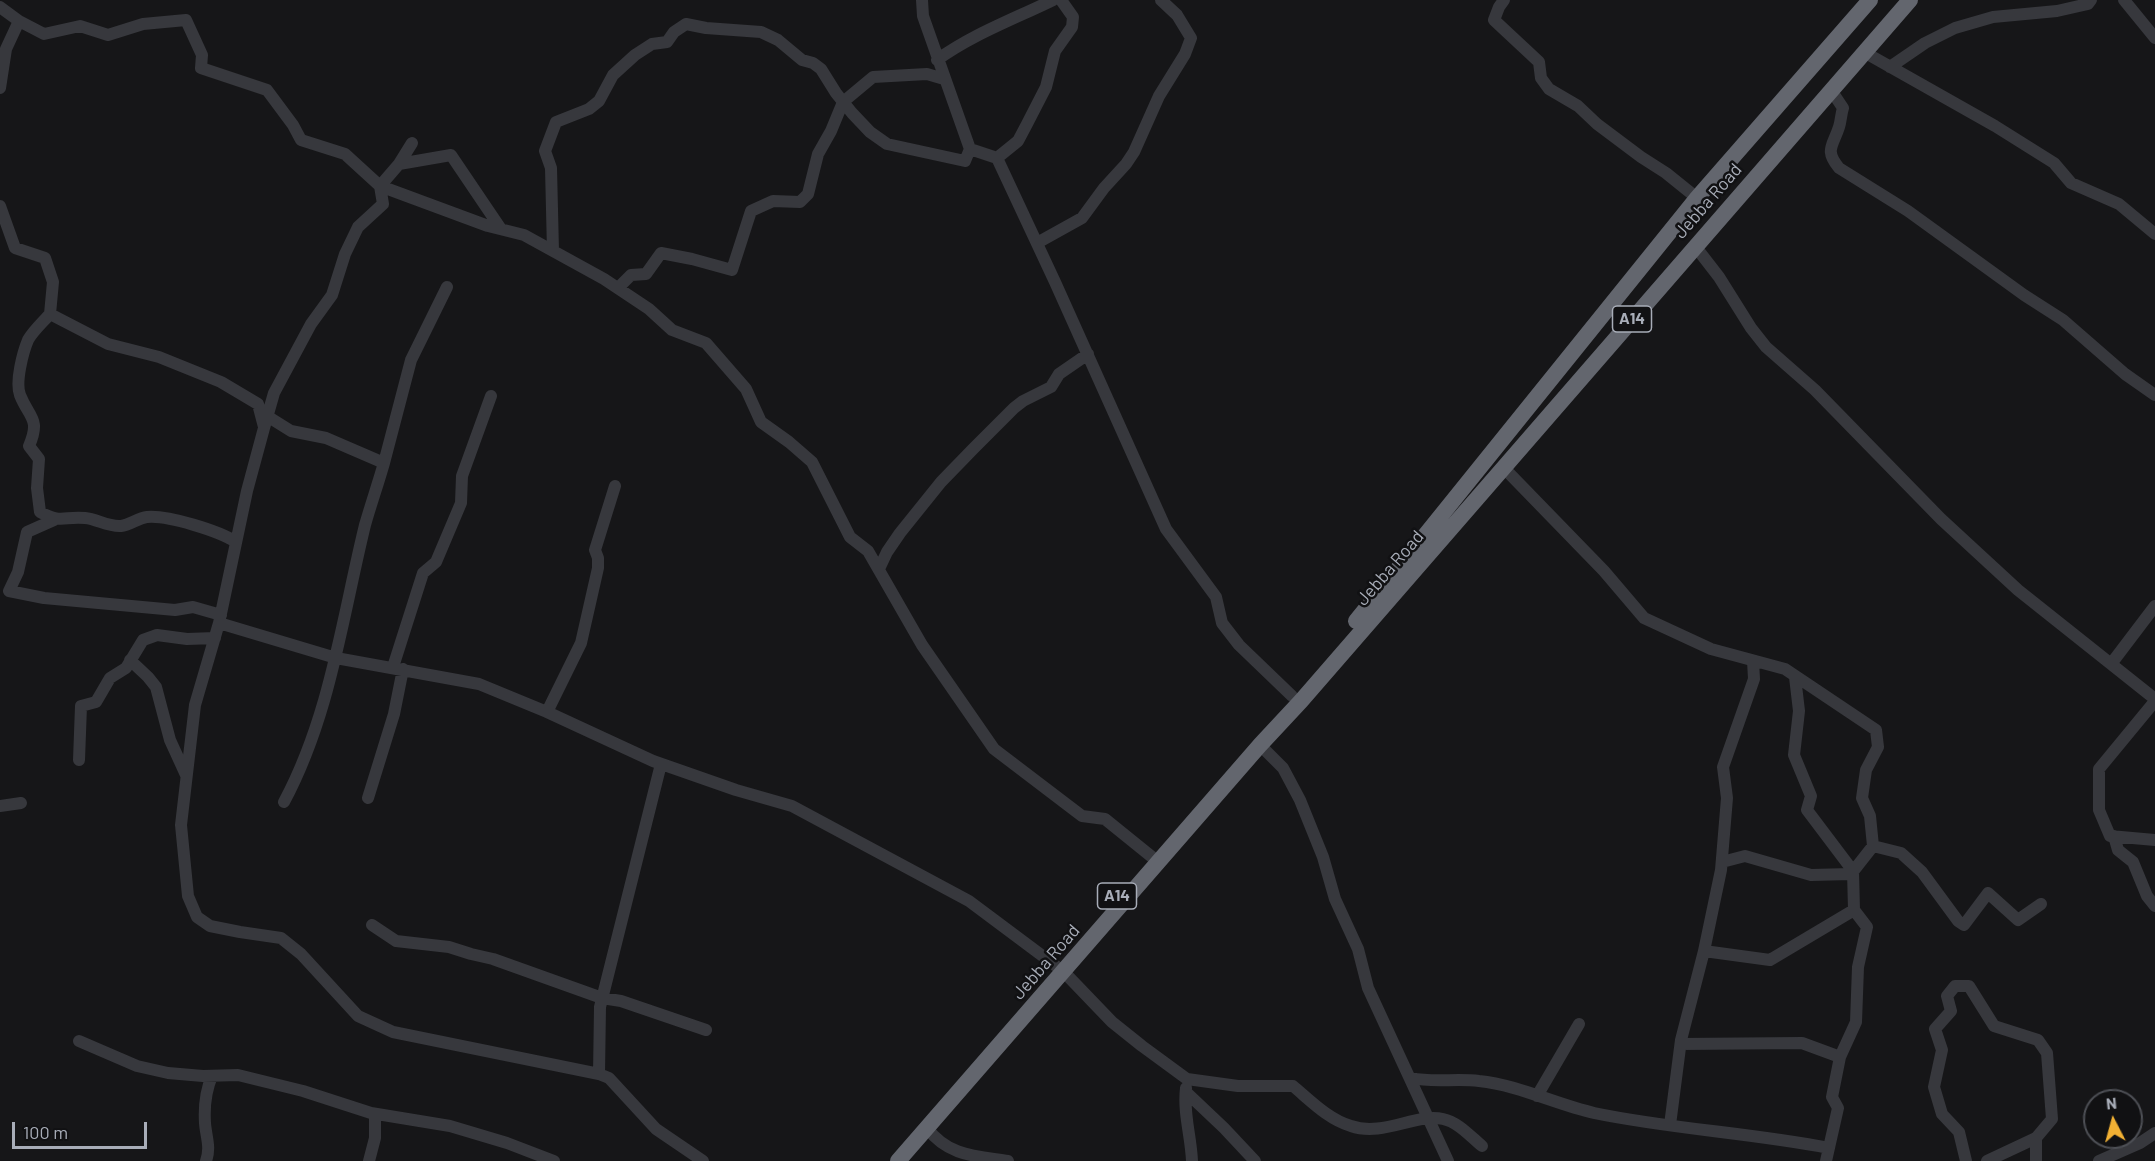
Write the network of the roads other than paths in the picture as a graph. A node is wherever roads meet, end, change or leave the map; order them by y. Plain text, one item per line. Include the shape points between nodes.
1 (922, 0) edge
2 (1053, 0) edge
3 (1061, 0) edge
4 (1161, 0) edge
5 (1504, 0) edge
6 (1870, 0) edge
7 (1910, 0) edge
8 (2091, 0) edge
9 (2124, 0) edge
10 (0, 7) edge
11 (19, 21) junction
12 (2155, 38) edge
13 (1864, 52) junction
14 (937, 60) junction
15 (1890, 67) junction
16 (944, 79) junction
17 (0, 88) edge
18 (1831, 90) junction
19 (843, 102) junction
20 (411, 143) dead end
21 (970, 149) junction
22 (997, 158) junction
23 (399, 164) junction
24 (380, 186) junction
25 (1697, 198) junction
26 (0, 206) edge
27 (501, 229) junction
28 (2155, 234) edge
29 (1037, 243) junction
30 (1695, 246) junction
31 (553, 251) junction
32 (447, 287) dead end
33 (618, 288) junction
34 (50, 315) junction
35 (1088, 354) junction
36 (2155, 395) edge
37 (491, 396) dead end
38 (266, 422) junction
39 (384, 463) junction
40 (1504, 468) junction
41 (615, 486) dead end
42 (54, 520) junction
43 (236, 542) junction
44 (879, 569) junction
45 (2155, 606) edge
46 (220, 619) junction
47 (1351, 635) junction
48 (215, 638) junction
49 (336, 658) junction
50 (130, 660) junction
51 (1753, 661) junction
52 (2111, 664) junction
53 (398, 668) junction
54 (1795, 677) junction
55 (1292, 696) junction
56 (2155, 700) edge
57 (547, 712) junction
58 (1260, 746) junction
59 (79, 760) dead end
60 (661, 764) junction
61 (187, 776) junction
62 (368, 798) dead end
63 (284, 802) dead end
64 (21, 803) dead end
65 (0, 806) edge
66 (2114, 836) junction
67 (2155, 840) edge
68 (1873, 846) junction
69 (1152, 857) junction
70 (1722, 862) junction
71 (1853, 871) junction
72 (2041, 904) dead end
73 (2155, 906) edge
74 (1854, 910) junction
75 (372, 925) dead end
76 (1704, 951) junction
77 (1059, 968) junction
78 (602, 998) junction
79 (1579, 1024) dead end
80 (706, 1030) dead end
81 (79, 1041) dead end
82 (1681, 1044) junction
83 (1840, 1057) junction
84 (598, 1074) junction
85 (212, 1076) junction
86 (1411, 1077) junction
87 (1186, 1085) junction
88 (1537, 1096) junction
89 (375, 1114) junction
90 (1430, 1119) junction
91 (1670, 1125) junction
92 (927, 1128) junction
93 (2155, 1133) edge
94 (2036, 1138) junction
95 (1482, 1146) dead end
96 (1829, 1148) junction
97 (206, 1161) edge
98 (369, 1161) edge
99 (554, 1161) edge
100 (703, 1161) edge
101 (885, 1161) edge
102 (898, 1161) edge
103 (1008, 1161) edge
104 (1192, 1161) edge
105 (1254, 1161) edge
106 (1448, 1161) edge
107 (1826, 1161) edge
108 (1966, 1161) edge
109 (1987, 1161) edge
110 (2036, 1161) edge
111 (2099, 1161) edge

1 - 14 street
2 - 14 street via 970,38
3 - 22 street via 1073,16 1072,27 1055,51 1046,87 1018,141
4 - 29 street via 1177,15 1191,38 1185,54 1125,164 1082,218
5 - 25 street via 1494,20 1539,62 1541,78 1549,89 1578,106
6 - 25 highway, Jebba Road / A14
7 - 13 highway, Jebba Road / A14
8 - 15 street via 2057,11 1993,17 1955,28
9 - 12 street
10 - 11 street
11 - 17 street via 6,49
11 - 24 street via 44,34 80,26 108,35 143,24 186,20 202,55 201,68 267,90 301,140 345,154
13 - 15 street
13 - 18 highway, Jebba Road / A14
14 - 16 street
15 - 28 street via 2004,131 2054,163 2071,183 2119,204
16 - 19 street via 927,74 873,77
16 - 21 street
18 - 30 highway, Jebba Road / A14
18 - 36 street via 1843,108 1830,147 1831,159 1839,168 1908,211 2063,320
19 - 21 street via 870,132 887,144 965,161
19 - 31 street via 821,69 802,60 778,40 761,32 686,24 668,42 652,44 620,68 599,101 589,109 556,122 545,152 551,168
19 - 33 street via 818,154 808,194 800,202 773,201 751,211 732,270 661,253 646,274 631,275
20 - 23 street
21 - 22 street
22 - 29 street
23 - 24 street
23 - 27 street via 451,155
24 - 27 street
24 - 38 street via 383,204 358,227 332,295 311,324 274,393
25 - 47 highway, Jebba Road / A14
26 - 34 street via 15,248 45,258 53,282
27 - 31 street via 524,235
29 - 35 street
30 - 40 highway, Jebba Road / A14
30 - 52 street via 1766,347 1815,390 1941,519 2009,582
31 - 33 street
32 - 39 street via 411,360
33 - 44 street via 672,330 706,343 746,389 761,422 812,462 850,537 868,551
34 - 38 street via 108,344 159,357 221,382 258,404
34 - 42 street via 29,338 20,369 19,393 33,417 34,434 29,446 39,459 40,512
35 - 44 street via 1070,364 1051,387 1014,408 941,482 900,533
35 - 55 street via 1166,529 1216,597 1222,623
37 - 53 street via 462,476 461,503 436,562 423,573
38 - 39 street via 326,438
38 - 43 street
39 - 49 street via 365,525
40 - 47 highway, Jebba Road / A14
40 - 51 street via 1644,618 1711,649
41 - 57 street via 595,550 598,568 581,643
42 - 43 street via 85,518 122,526 148,517 185,522 225,534
42 - 46 street via 27,532 18,572 9,591 176,610 193,607
43 - 46 street
44 - 69 street via 922,645 994,749 1082,816 1106,819
45 - 52 street
46 - 48 street
46 - 49 street
47 - 55 highway, Jebba Road / A14
47 - 58 highway, Jebba Road / A14
48 - 50 street via 157,635 143,640
48 - 61 street via 195,705
49 - 53 street
49 - 63 street via 318,727
50 - 59 street via 126,668 110,678 96,702 81,706
50 - 61 street via 156,687 171,740
51 - 54 street via 1785,669
51 - 70 street via 1754,680 1723,767 1727,798
52 - 56 street
53 - 57 street via 479,684
53 - 62 street via 394,714
54 - 68 street via 1876,730 1878,747 1866,770 1862,798 1870,816
54 - 71 street via 1798,711 1794,755 1811,796 1808,810
55 - 69 highway, Jebba Road / A14
56 - 66 street via 2098,769 2099,810 2110,836
57 - 60 street
58 - 77 highway, Jebba Road / A14 via 1161,861
58 - 86 street via 1283,768 1300,800 1335,899 1358,949 1368,987
60 - 77 street via 792,806 969,901
60 - 78 street
61 - 84 street via 181,825 188,896 197,917 210,926 280,938 301,954 358,1016 393,1032
64 - 65 street
66 - 67 street
66 - 73 street via 2118,850 2133,861
68 - 71 street
68 - 72 street via 1901,853 1908,859 1964,925 1988,893 2018,920
69 - 77 highway, Jebba Road / A14
70 - 71 street via 1745,856 1811,875
70 - 76 street
71 - 74 street
74 - 76 street via 1770,960
74 - 83 street via 1867,927 1858,967 1856,1022
75 - 78 street via 396,941 449,947 493,959
76 - 82 street
77 - 87 street via 1112,1022
77 - 92 highway, Jebba Road / A14
77 - 101 highway, Jebba Road / A14
78 - 80 street
78 - 84 street
79 - 88 street
81 - 85 street via 137,1066
82 - 83 street via 1802,1043
82 - 91 street
83 - 96 street via 1832,1097 1838,1108
84 - 100 street via 616,1084 656,1129
85 - 89 street via 238,1075
85 - 97 street via 207,1089
86 - 88 street via 1427,1082 1479,1081
86 - 90 street
87 - 90 street via 1293,1086 1322,1112 1352,1127 1379,1129
87 - 104 street
87 - 105 street
88 - 91 street via 1593,1113
89 - 98 street via 375,1138
89 - 99 street via 450,1126
90 - 95 street via 1443,1119 1460,1127
90 - 106 street
91 - 96 street
92 - 102 highway, Jebba Road / A14
92 - 103 street via 941,1144 956,1151
93 - 111 street
94 - 108 street via 2052,1119 2047,1053 2038,1040 1994,1026 1970,986 1955,986 1947,996 1951,1011 1935,1029 1942,1050 1934,1087 1942,1114 1959,1132
94 - 109 street
94 - 110 street
96 - 107 street

